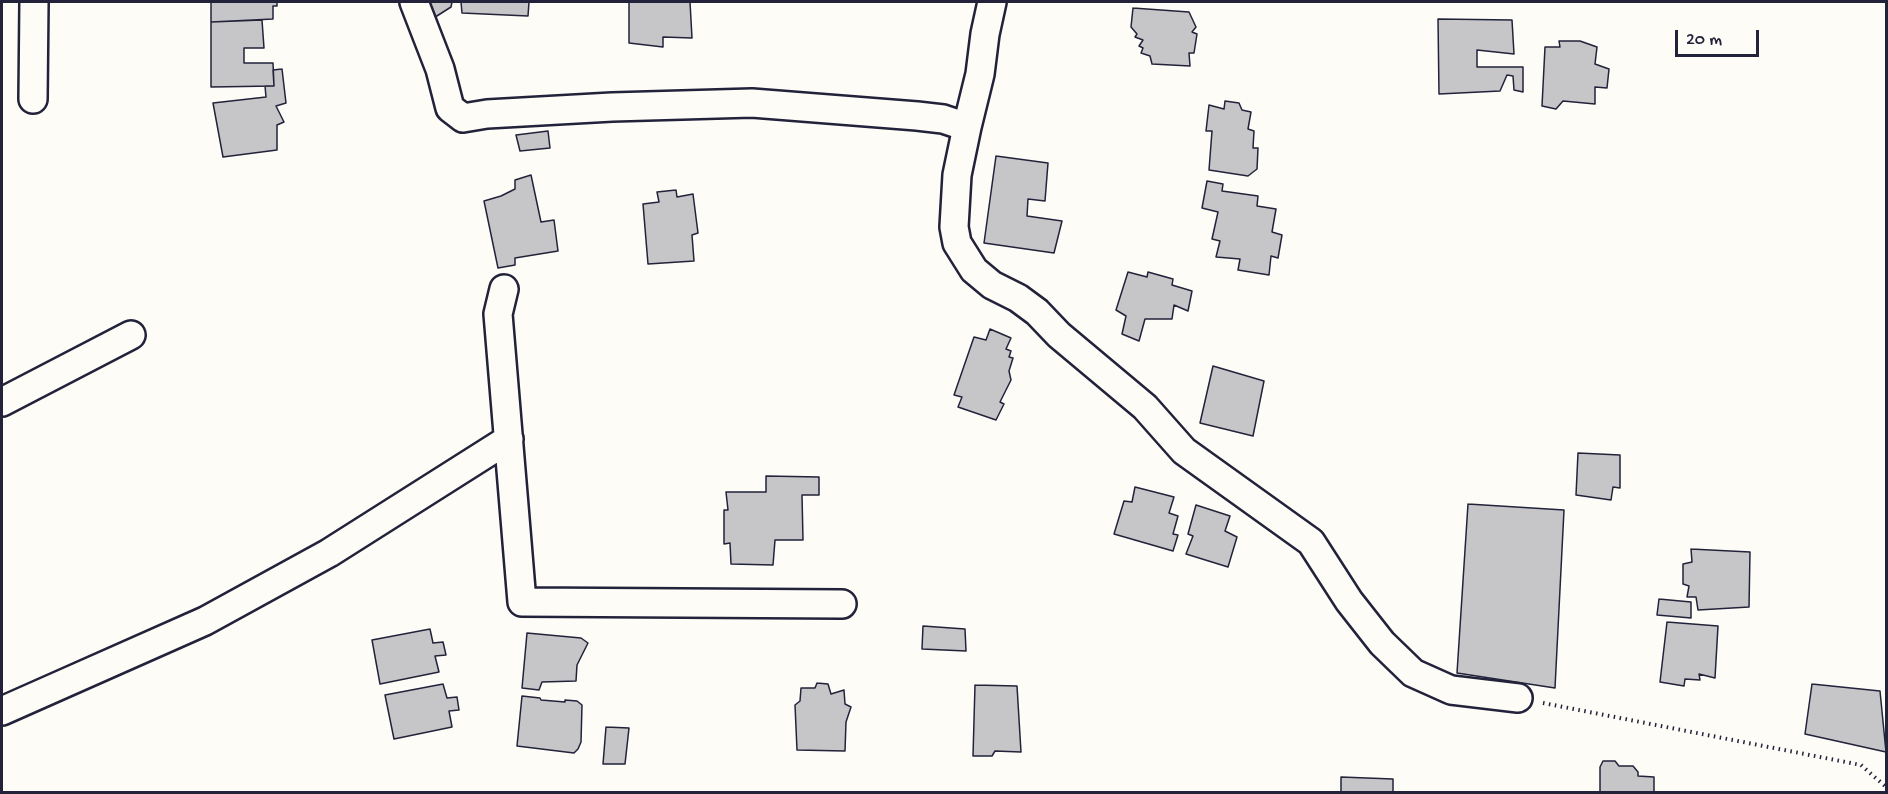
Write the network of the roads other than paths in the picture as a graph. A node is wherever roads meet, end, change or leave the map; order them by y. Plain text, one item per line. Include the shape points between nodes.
1 (34, 2) edge
2 (414, 2) edge
3 (992, 2) edge
4 (33, 99) dead end
5 (967, 127) junction
6 (504, 289) dead end
7 (131, 335) dead end
8 (2, 402) edge
9 (509, 439) junction
10 (842, 604) dead end
11 (1518, 698) road end
12 (2, 711) edge

1 - 4 street
2 - 5 street via 440,69 450,108 463,118 612,107 752,103 917,116
3 - 5 street
5 - 11 street via 957,175 954,227 957,243 974,270 1037,312 1145,407 1184,451 1311,542 1349,601 1382,643 1413,673 1451,690
6 - 9 street via 498,314
7 - 8 street
9 - 10 street via 522,602
9 - 12 street via 329,553 205,621

